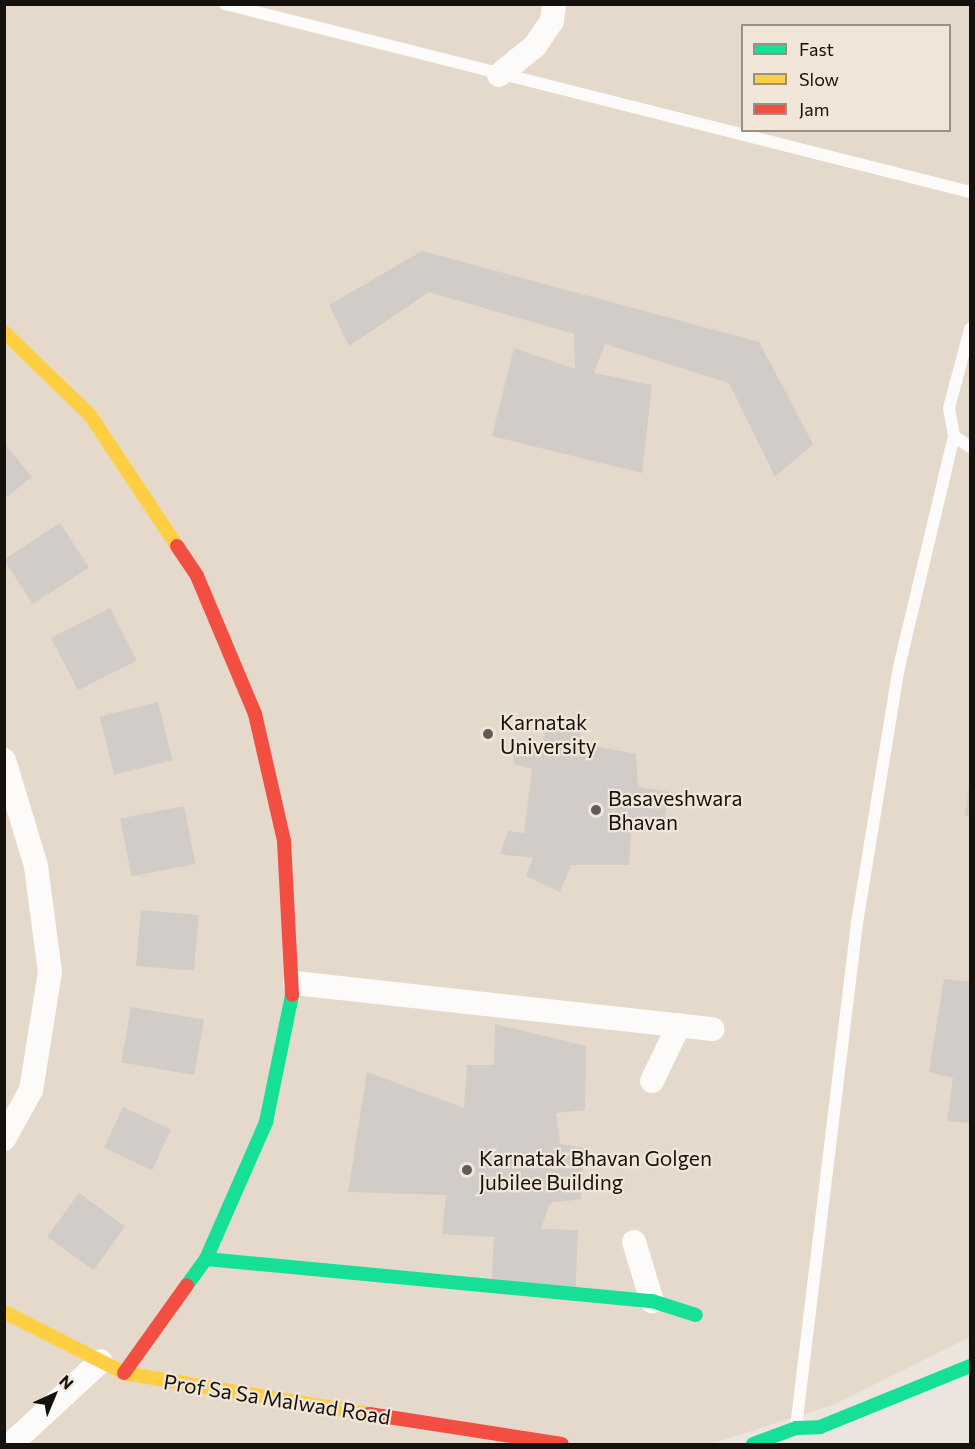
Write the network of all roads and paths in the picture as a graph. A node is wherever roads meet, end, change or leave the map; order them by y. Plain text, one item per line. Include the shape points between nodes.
1 (225, 4) edge
2 (554, 4) edge
3 (499, 75) junction
4 (970, 192) edge
5 (970, 329) edge
6 (4, 332) edge
7 (954, 436) junction
8 (970, 447) edge
9 (4, 760) edge
10 (296, 982) junction
11 (679, 1026) junction
12 (712, 1029) dead end
13 (652, 1081) dead end
14 (4, 1139) edge
15 (634, 1242) dead end
16 (206, 1259) junction
17 (652, 1300) junction
18 (4, 1312) edge
19 (696, 1315) dead end
20 (101, 1361) junction
21 (970, 1365) edge
22 (124, 1373) junction
23 (796, 1428) junction
24 (761, 1443) edge
25 (11, 1444) edge
26 (562, 1444) edge

1 - 3 lane
2 - 3 street via 552,21 535,46
3 - 4 lane
5 - 7 lane via 949,408
6 - 10 street via 90,415 197,576 255,714 284,841
7 - 8 lane
7 - 23 lane via 899,667 857,923
9 - 14 street via 36,866 50,972 31,1090
10 - 11 street
10 - 16 street via 266,1122
11 - 12 street
11 - 13 street
15 - 17 street
16 - 17 street
16 - 22 street
17 - 19 street
18 - 20 street, Prof Sa Sa Malwad Road
20 - 22 street, Prof Sa Sa Malwad Road
20 - 25 street
21 - 23 street via 820,1427
22 - 26 street, Prof Sa Sa Malwad Road
23 - 24 street

